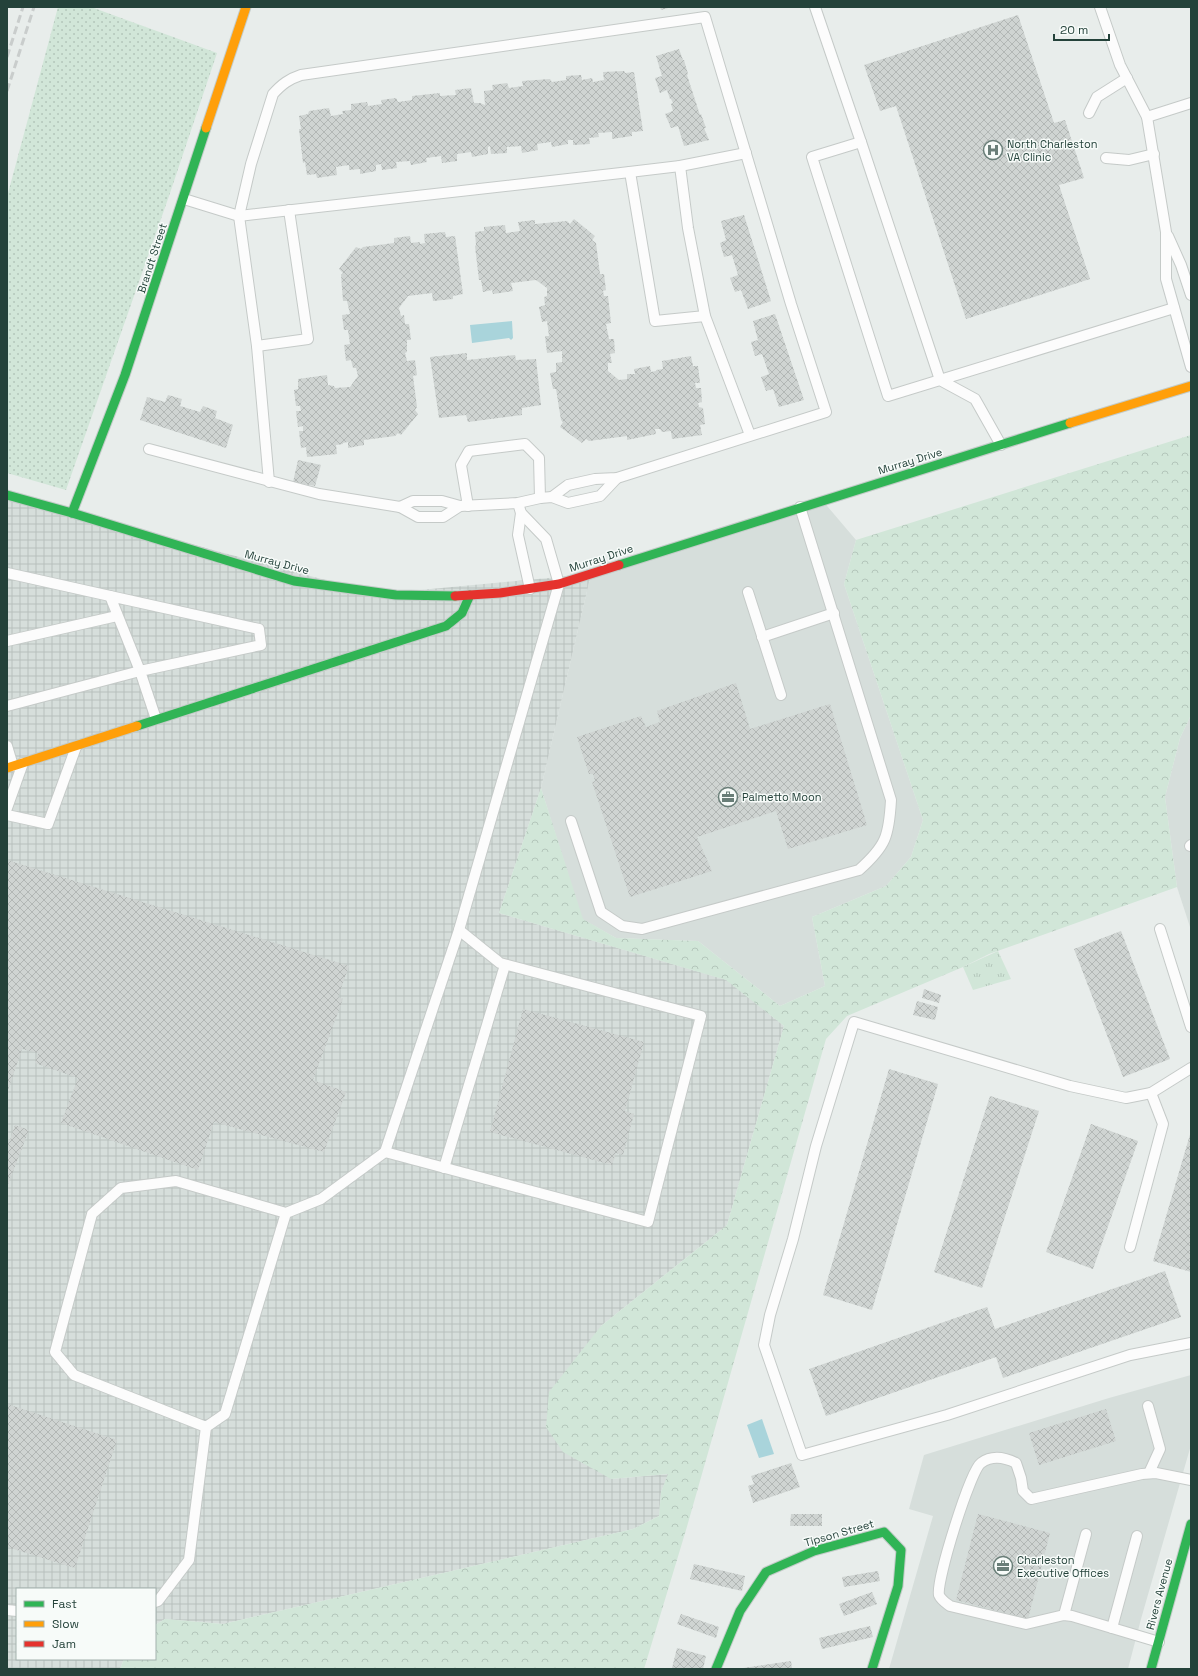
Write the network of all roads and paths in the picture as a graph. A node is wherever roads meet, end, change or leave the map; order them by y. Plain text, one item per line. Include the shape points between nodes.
1 (246, 7) edge
2 (815, 7) edge
3 (1100, 7) edge
4 (1127, 78) junction
5 (1191, 103) edge
6 (1089, 113) dead end
7 (1147, 117) junction
8 (861, 142) junction
9 (746, 153) junction
10 (1154, 154) junction
11 (1106, 158) dead end
12 (680, 166) junction
13 (630, 172) junction
14 (184, 199) junction
15 (289, 210) junction
16 (239, 216) junction
17 (1166, 232) junction
18 (1191, 296) edge
19 (1174, 308) junction
20 (705, 316) junction
21 (257, 346) junction
22 (1191, 367) edge
23 (940, 380) junction
24 (1191, 386) edge
25 (750, 435) junction
26 (1001, 445) junction
27 (149, 449) dead end
28 (617, 478) junction
29 (269, 482) junction
30 (579, 483) junction
31 (7, 495) edge
32 (552, 497) junction
33 (540, 498) junction
34 (584, 500) junction
35 (430, 501) junction
36 (518, 502) junction
37 (464, 506) junction
38 (400, 507) junction
39 (800, 507) junction
40 (72, 513) junction
41 (521, 513) junction
42 (432, 517) junction
43 (7, 573) edge
44 (559, 584) junction
45 (530, 589) junction
46 (748, 592) dead end
47 (470, 595) junction
48 (110, 596) junction
49 (834, 613) junction
50 (117, 616) junction
51 (762, 637) junction
52 (7, 641) edge
53 (140, 671) junction
54 (782, 695) dead end
55 (7, 706) edge
56 (156, 719) junction
57 (76, 745) junction
58 (7, 746) edge
59 (14, 765) edge
60 (7, 808) edge
61 (7, 815) edge
62 (571, 821) dead end
63 (1160, 929) dead end
64 (459, 930) junction
65 (505, 965) junction
66 (1191, 1027) edge
67 (1191, 1068) edge
68 (1151, 1093) junction
69 (385, 1152) junction
70 (444, 1168) junction
71 (286, 1213) junction
72 (1130, 1247) dead end
73 (1191, 1343) edge
74 (1148, 1406) dead end
75 (206, 1427) junction
76 (1149, 1473) junction
77 (1191, 1480) edge
78 (1191, 1524) edge
79 (1086, 1534) dead end
80 (1137, 1536) dead end
81 (156, 1602) edge
82 (1064, 1615) junction
83 (1112, 1628) junction
84 (1159, 1642) junction
85 (716, 1669) edge
86 (872, 1669) edge
87 (1151, 1669) edge

1 - 14 street, Brandt Street
2 - 8 lane
3 - 4 lane
4 - 6 lane via 1097,97
4 - 7 lane
5 - 7 lane
7 - 10 lane
8 - 23 lane
8 - 23 lane via 812,157 888,396
9 - 12 lane
9 - 16 lane via 704,17 309,74 287,80 273,94 251,164
9 - 25 lane via 826,412
10 - 11 lane via 1128,160
10 - 17 lane
12 - 13 lane
12 - 20 lane via 688,228
13 - 15 lane
13 - 20 lane via 655,321
14 - 16 lane
14 - 40 street, Brandt Street via 125,375
15 - 16 lane
15 - 21 lane via 308,339
16 - 21 lane
17 - 18 lane
17 - 19 lane via 1166,278
19 - 22 lane
19 - 23 lane
20 - 25 lane
21 - 29 lane
23 - 26 lane via 975,399
24 - 26 street, Murray Drive
25 - 28 lane
26 - 39 street, Murray Drive
27 - 29 lane
28 - 30 lane
28 - 34 lane via 600,496
29 - 38 lane via 319,494
30 - 32 lane via 568,485
30 - 34 lane
31 - 40 street, Murray Drive
32 - 33 lane
32 - 34 lane via 568,504
33 - 36 lane
33 - 37 lane via 539,458 525,444 469,451 461,465
35 - 37 lane
35 - 38 lane via 413,501
35 - 42 lane
36 - 37 lane
36 - 41 lane
37 - 42 lane via 443,517
38 - 42 lane via 418,517
39 - 44 street, Murray Drive
39 - 49 lane
40 - 47 street, Murray Drive via 294,581 384,594
41 - 44 lane via 546,539
41 - 45 lane via 518,535
43 - 48 lane
44 - 45 street, Murray Drive
44 - 64 lane
45 - 47 street, Murray Drive
46 - 51 lane
47 - 56 street via 462,613 446,626
48 - 50 lane
48 - 53 lane via 259,629 261,646
49 - 51 lane
49 - 62 lane via 891,800 890,822 885,841 859,870 642,929 622,926 601,912
50 - 52 lane
50 - 53 lane
51 - 54 lane
53 - 55 lane
53 - 56 lane
56 - 57 street
57 - 59 street
57 - 61 lane via 48,824
58 - 59 lane
59 - 60 lane
63 - 66 lane
64 - 65 lane
64 - 69 lane
65 - 70 lane
65 - 70 lane via 702,1016 648,1222
67 - 68 lane
68 - 72 lane via 1163,1124
68 - 73 lane via 1126,1098 1070,1086 854,1022 816,1146 793,1239 770,1314 764,1345 802,1455 947,1415 1130,1355
69 - 70 lane
69 - 71 lane via 321,1199
71 - 75 lane via 225,1414
71 - 75 lane via 176,1181 121,1188 92,1214 55,1352 74,1375
74 - 76 lane via 1160,1450
75 - 81 lane via 189,1560
76 - 77 lane
76 - 82 lane via 1031,1499 1024,1491 1016,1463 1006,1458 990,1458 979,1464 969,1485 940,1576 939,1594 950,1606 1026,1624
78 - 84 street, Rivers Avenue
79 - 82 lane
80 - 83 lane
82 - 83 lane
83 - 84 lane
84 - 87 street, Rivers Avenue
85 - 86 street, Tipson Street via 740,1611 766,1572 814,1551 884,1532 901,1550 898,1586

